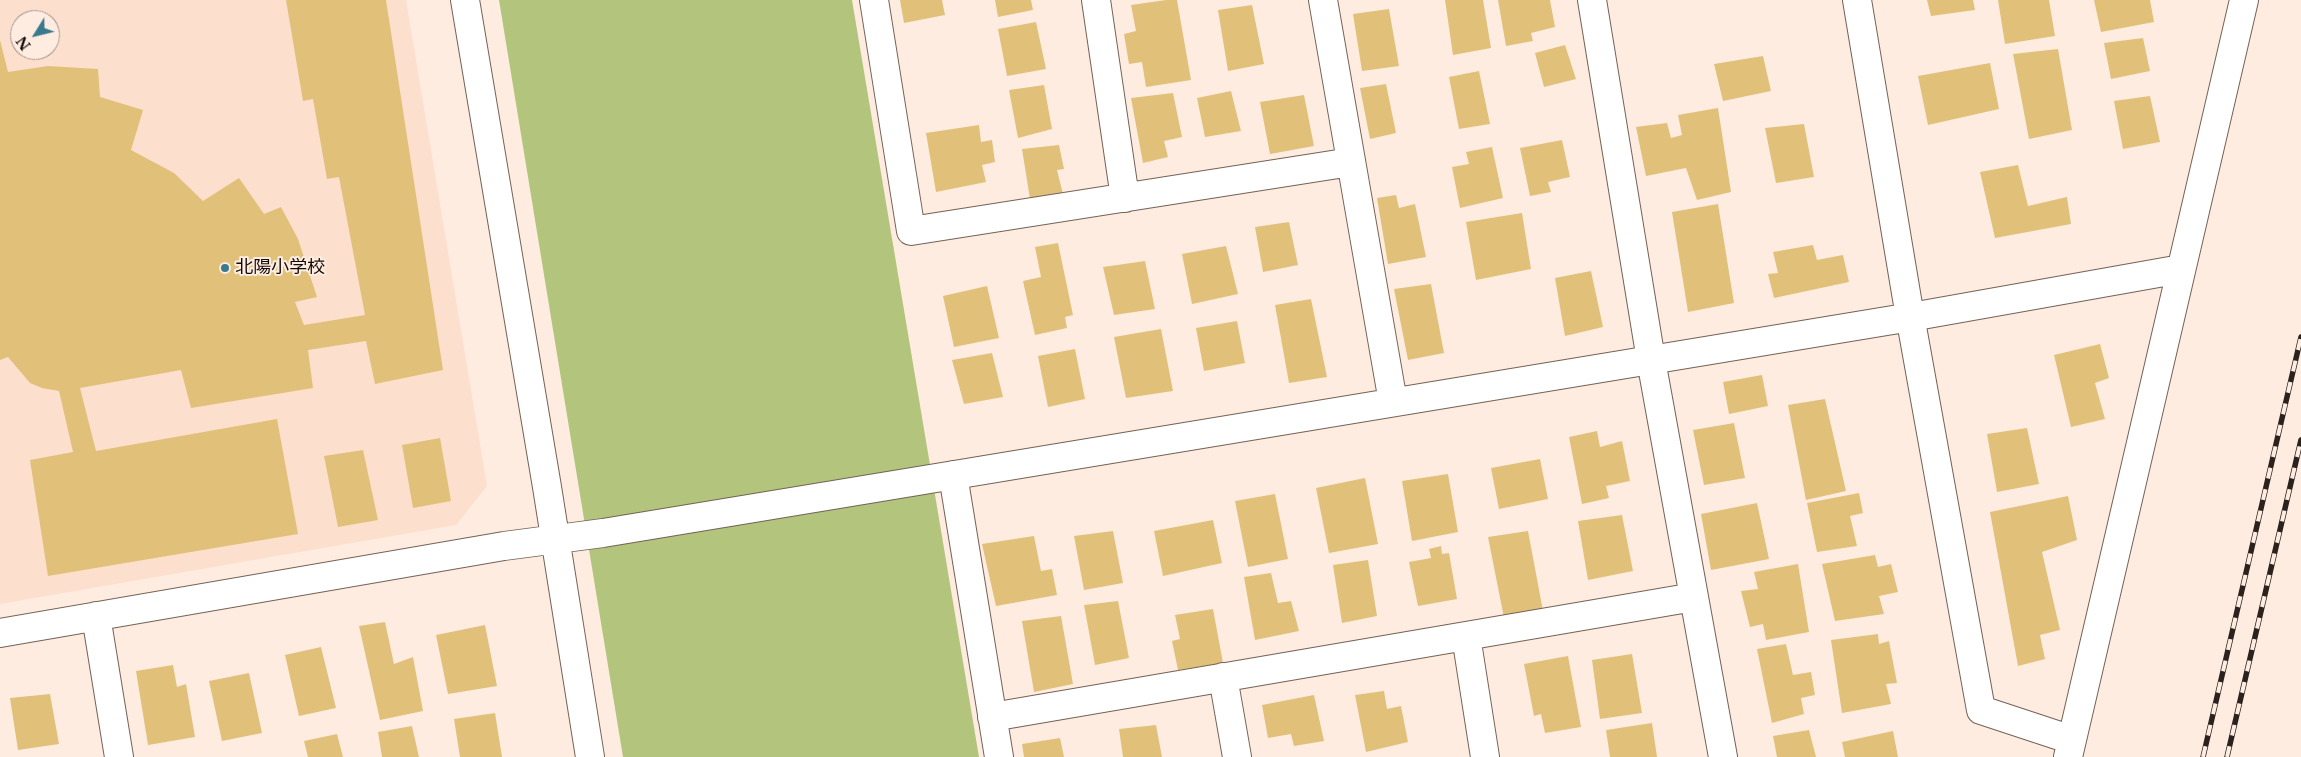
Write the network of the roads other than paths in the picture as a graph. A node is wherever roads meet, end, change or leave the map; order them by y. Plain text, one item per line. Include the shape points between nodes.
1 (465, 0) edge
2 (874, 0) edge
3 (1096, 0) edge
4 (1323, 0) edge
5 (1592, 0) edge
6 (1857, 0) edge
7 (2244, 0) edge
8 (1351, 162) junction
9 (1125, 198) junction
10 (2181, 270) junction
11 (1911, 317) junction
12 (1651, 360) junction
13 (1393, 402) junction
14 (953, 475) junction
15 (554, 539) junction
16 (1694, 597) junction
17 (96, 616) junction
18 (0, 633) edge
19 (1466, 636) junction
20 (1223, 677) junction
21 (992, 717) junction
22 (2070, 748) edge
23 (119, 757) edge
24 (590, 757) edge
25 (999, 757) edge
26 (1237, 757) edge
27 (1485, 757) edge
28 (1723, 757) edge

1 - 15 street
2 - 9 street via 911,231
3 - 9 street
4 - 8 street
5 - 12 street
6 - 11 street
7 - 10 street
8 - 9 street
8 - 13 street
10 - 11 street
10 - 22 street
11 - 12 street
11 - 22 street via 1981,710
12 - 13 street
12 - 16 street
13 - 14 street
14 - 15 street
14 - 21 street
15 - 17 street
15 - 24 street
16 - 19 street
16 - 28 street
17 - 18 street
17 - 23 street
19 - 20 street
19 - 27 street
20 - 21 street
20 - 26 street
21 - 25 street

